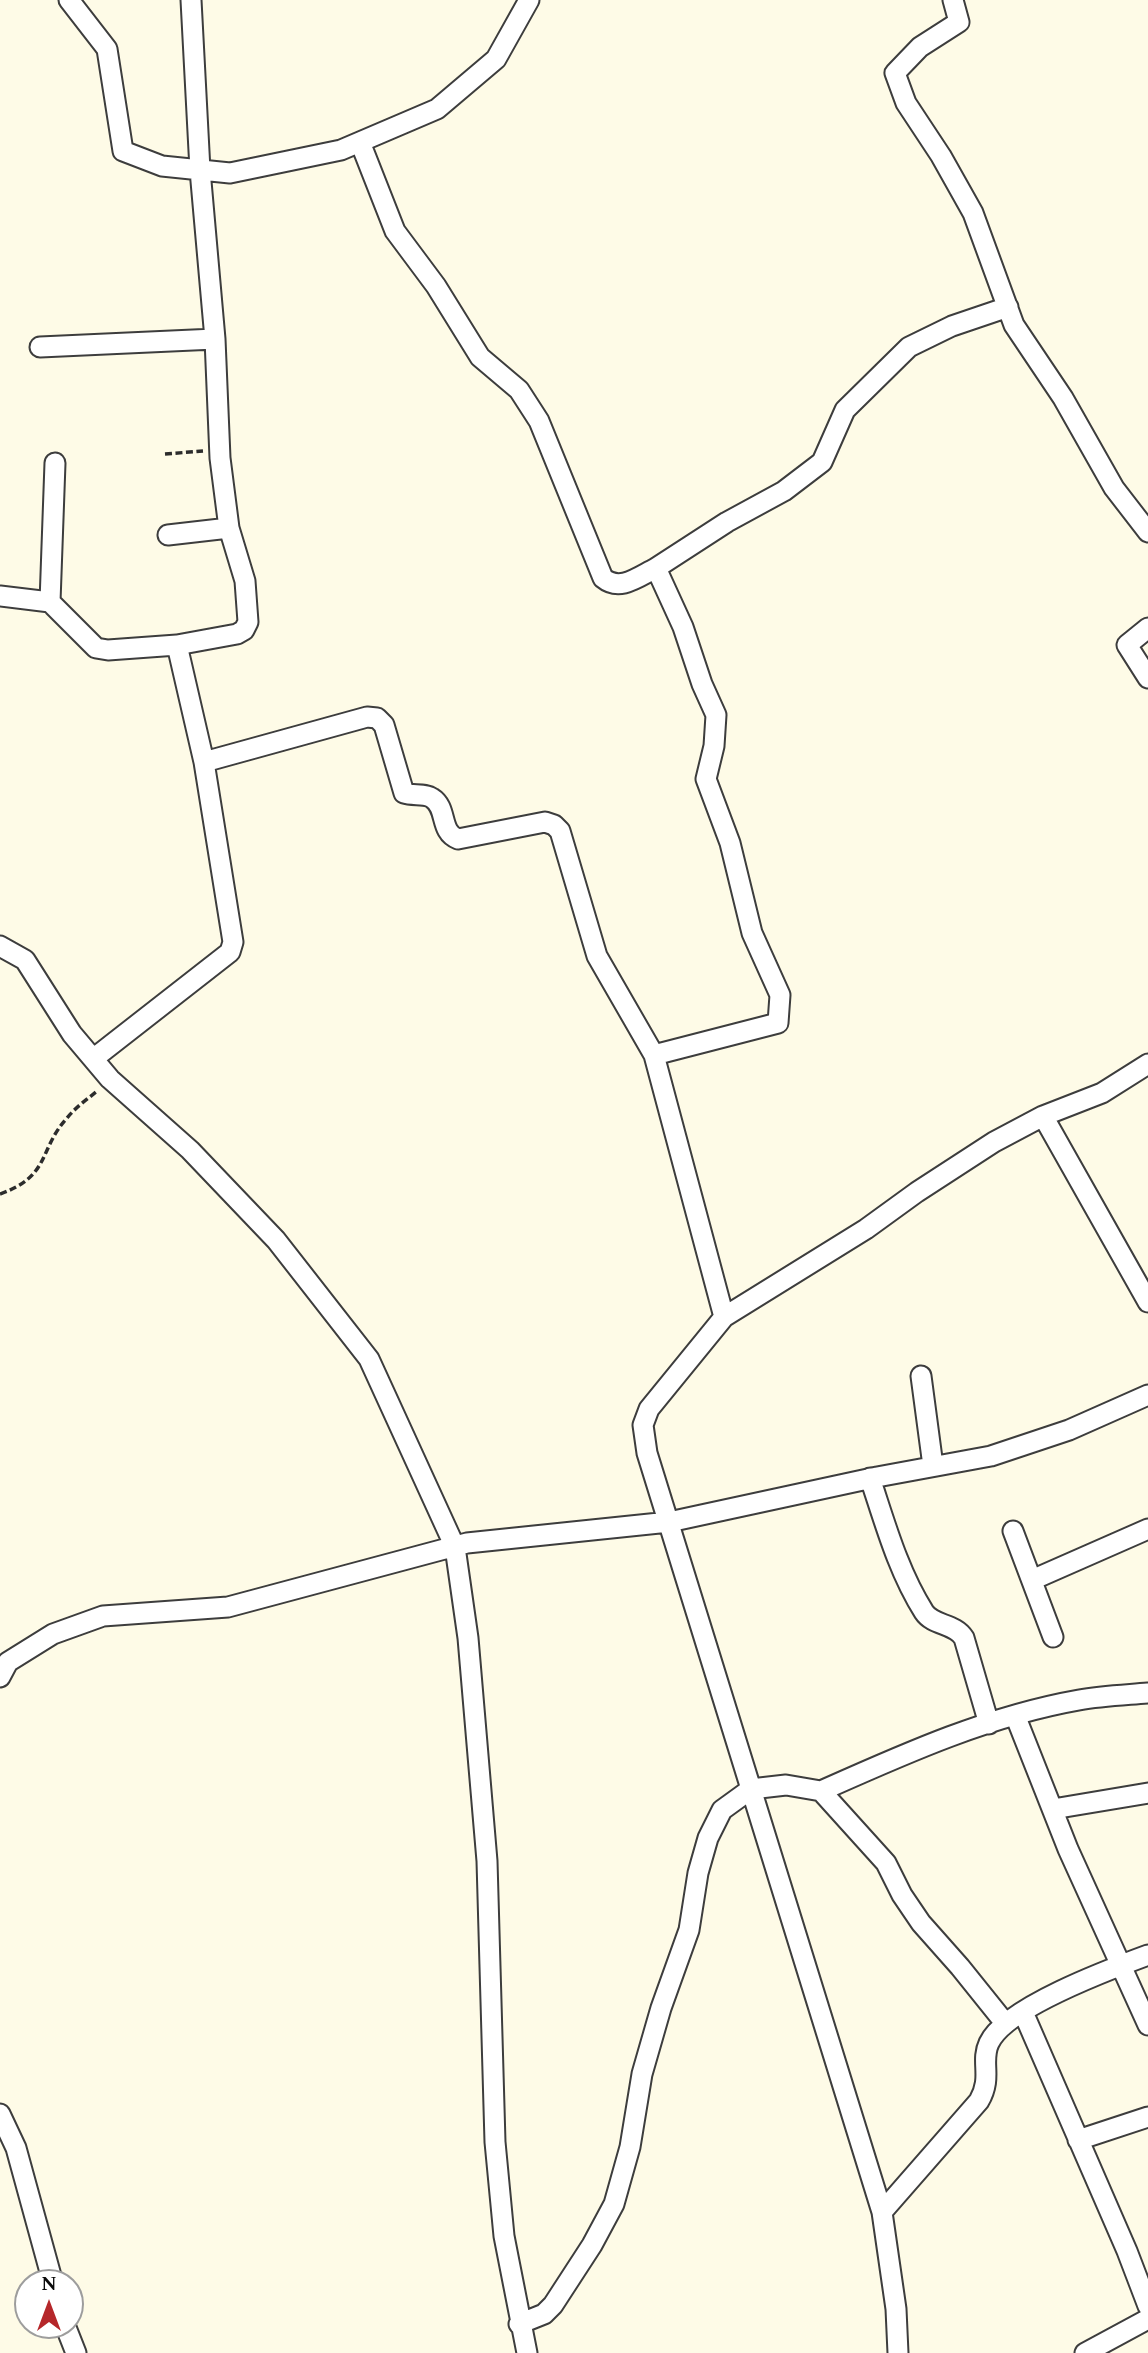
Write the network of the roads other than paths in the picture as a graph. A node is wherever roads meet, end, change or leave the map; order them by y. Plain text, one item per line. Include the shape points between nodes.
1 (69, 0) edge
2 (191, 0) edge
3 (529, 0) edge
4 (953, 0) edge
5 (360, 142) junction
6 (200, 170) junction
7 (1008, 307) junction
8 (215, 339) junction
9 (40, 347) dead end
10 (55, 463) dead end
11 (229, 528) junction
12 (1148, 531) edge
13 (169, 536) dead end
14 (656, 568) junction
15 (0, 596) edge
16 (50, 602) junction
17 (1148, 628) edge
18 (177, 645) junction
19 (1148, 678) edge
20 (204, 762) junction
21 (0, 946) edge
22 (654, 1055) junction
23 (93, 1059) junction
24 (1148, 1064) edge
25 (1043, 1116) junction
26 (1148, 1302) edge
27 (724, 1317) junction
28 (921, 1376) dead end
29 (1148, 1395) edge
30 (933, 1466) junction
31 (870, 1478) junction
32 (669, 1522) junction
33 (1148, 1529) edge
34 (1013, 1531) dead end
35 (455, 1546) junction
36 (1032, 1580) junction
37 (1054, 1637) dead end
38 (0, 1677) edge
39 (1148, 1693) edge
40 (1015, 1715) junction
41 (989, 1724) junction
42 (751, 1789) junction
43 (821, 1791) junction
44 (1148, 1793) edge
45 (1053, 1810) junction
46 (1148, 1955) edge
47 (1120, 1966) junction
48 (1023, 2012) junction
49 (1004, 2023) junction
50 (1148, 2025) edge
51 (0, 2114) edge
52 (1148, 2117) edge
53 (1078, 2140) junction
54 (883, 2212) junction
55 (48, 2269) edge
56 (1148, 2306) edge
57 (1148, 2319) edge
58 (520, 2324) junction
59 (527, 2353) edge
60 (898, 2353) edge
61 (1085, 2353) edge

1 - 6 street via 107,49 123,152 162,166
2 - 6 street
3 - 5 street via 496,59 437,109
4 - 7 street via 959,22 920,47 895,73 906,103 973,213
5 - 6 street via 230,173
5 - 14 street via 395,231 480,357 519,390 539,421 603,578 622,584
6 - 8 street
7 - 12 street via 1014,325 1063,398 1114,488
7 - 14 street via 909,347 845,410 822,462 784,491
8 - 9 street
8 - 11 street via 219,449
10 - 16 street
11 - 13 street
11 - 18 street via 245,581 248,622 237,634
14 - 22 street via 716,715 706,779 730,843 752,933 780,995 778,1023
15 - 16 street
16 - 18 street via 96,648
17 - 19 street via 1127,645
18 - 20 street
20 - 22 street via 377,718 384,725 404,793 433,798 451,837 545,822 554,825 560,831 597,956
20 - 23 street via 233,942 230,952
21 - 23 street via 25,960
22 - 27 street
23 - 35 street via 190,1150 276,1240 369,1359
24 - 25 street via 1102,1093
25 - 26 street
25 - 27 street via 994,1142
27 - 32 street via 649,1409 643,1424 647,1453
28 - 30 street
29 - 30 street via 1055,1435 991,1456
30 - 31 street
31 - 32 street
31 - 41 street via 898,1560 925,1615 964,1638
32 - 35 street
32 - 42 street
33 - 36 street
34 - 36 street
35 - 38 street via 228,1607 103,1616 53,1634 8,1662
35 - 58 street via 468,1638 487,1861 495,2142 504,2236
36 - 37 street
39 - 40 street via 1079,1700
40 - 41 street
40 - 45 street
41 - 43 street via 926,1745
42 - 43 street via 786,1786
42 - 54 street
42 - 58 street via 722,1810 708,1838 689,1930 642,2074 630,2147 614,2204 553,2305 544,2315
43 - 49 street via 886,1863 921,1923
44 - 45 street
45 - 47 street
46 - 47 street
47 - 48 street
47 - 50 street
48 - 49 street
48 - 53 street
49 - 54 street via 989,2043 987,2077 979,2101
51 - 55 street via 16,2148
52 - 53 street
53 - 56 street
54 - 60 street
57 - 61 street
58 - 59 street

